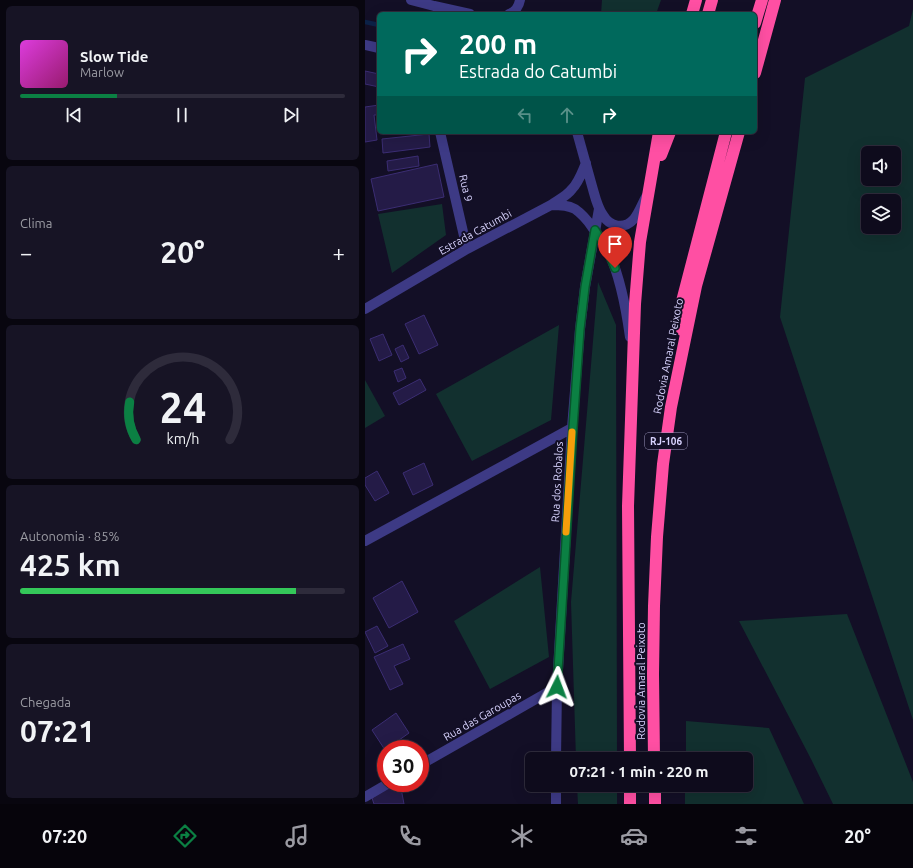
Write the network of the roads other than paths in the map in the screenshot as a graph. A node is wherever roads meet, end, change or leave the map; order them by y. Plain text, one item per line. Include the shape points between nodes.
1 (411, 0) edge
2 (521, 0) edge
3 (696, 0) edge
4 (712, 0) edge
5 (762, 0) edge
6 (775, 0) edge
7 (433, 10) edge
8 (452, 12) edge
9 (512, 12) edge
10 (693, 12) edge
11 (709, 12) edge
12 (757, 16) edge
13 (365, 45) edge
14 (377, 48) edge
15 (757, 66) edge
16 (440, 134) edge
17 (578, 134) edge
18 (659, 134) edge
19 (669, 134) edge
20 (725, 134) edge
21 (738, 134) edge
22 (586, 163) junction
23 (650, 186) junction
24 (551, 205) junction
25 (599, 208) junction
26 (595, 230) junction
27 (467, 250) junction
28 (365, 309) edge
29 (684, 342) junction
30 (633, 354) junction
31 (573, 428) junction
32 (365, 541) edge
33 (557, 687) junction
34 (557, 752) edge
35 (630, 752) edge
36 (654, 752) edge
37 (429, 760) edge
38 (377, 790) edge
39 (556, 792) edge
40 (630, 792) edge
41 (655, 792) edge
42 (365, 797) edge
43 (556, 804) edge
44 (630, 804) edge
45 (655, 804) edge

1 - 7 street
2 - 9 street
3 - 10 highway
4 - 11 highway
5 - 12 highway
6 - 15 highway
7 - 8 street
13 - 14 street
16 - 27 street, Rua 9
17 - 22 street
18 - 23 highway, Rodovia Amaral Peixoto / RJ-106
19 - 23 highway
20 - 29 highway via 680,309
21 - 29 highway, Rodovia Amaral Peixoto / RJ-106 via 696,286
22 - 24 street, Estrada Catumbi via 572,190
22 - 25 street
23 - 25 street via 629,224 611,224
23 - 30 highway, Rodovia Amaral Peixoto / RJ-106 via 640,242
24 - 26 street via 575,209
24 - 27 street, Estrada Catumbi
25 - 26 street, Rua dos Robalos
26 - 30 street via 607,249 617,277 627,315
26 - 31 street, Rua dos Robalos via 580,329
27 - 28 street, Estrada Catumbi
29 - 36 highway, Rodovia Amaral Peixoto / RJ-106 via 663,464 657,537 653,621
30 - 35 highway, Rodovia Amaral Peixoto / RJ-106 via 628,506
31 - 32 street
31 - 33 street, Rua dos Robalos
33 - 34 street, Rua dos Robalos
33 - 37 street, Rua das Garoupas
38 - 42 street
39 - 43 street
40 - 44 highway
41 - 45 highway

